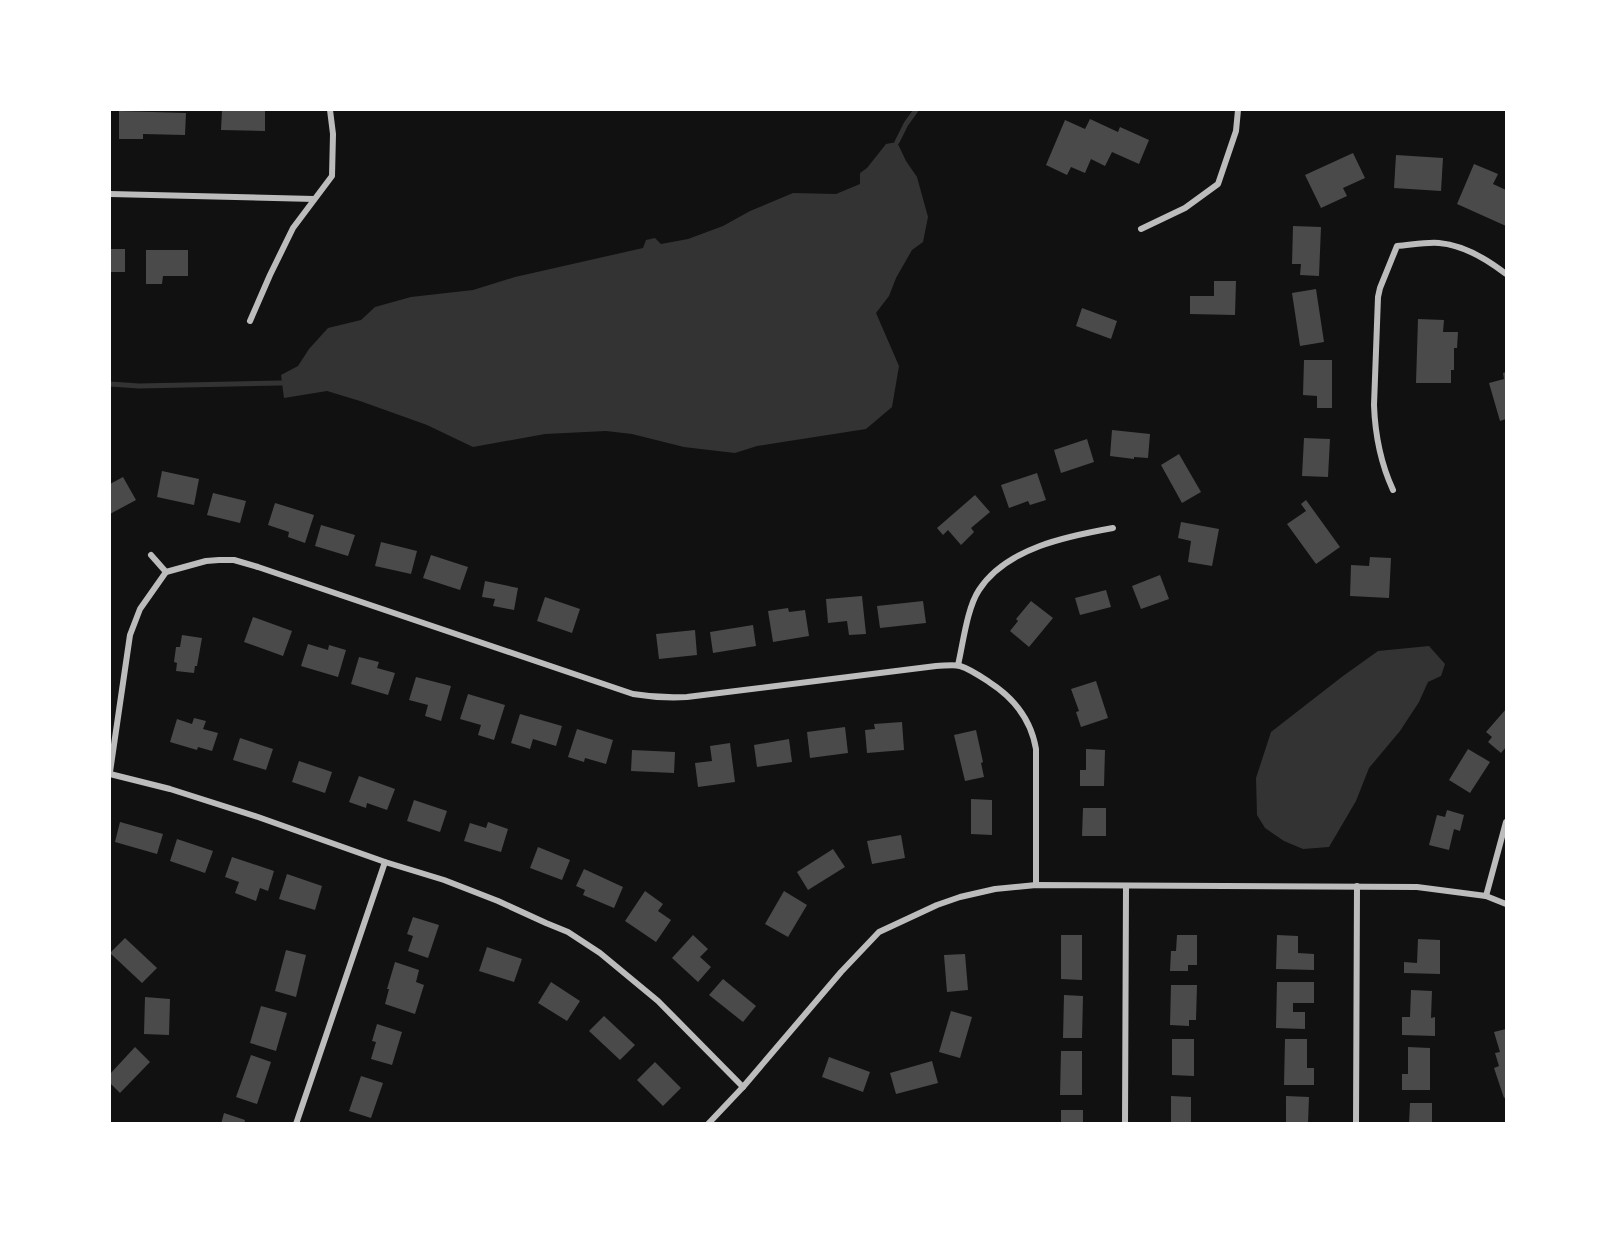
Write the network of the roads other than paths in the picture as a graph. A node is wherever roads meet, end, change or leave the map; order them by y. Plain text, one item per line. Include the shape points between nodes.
1 (330, 110) edge
2 (1238, 110) edge
3 (110, 194) edge
4 (314, 200) junction
5 (1141, 229) dead end
6 (1506, 274) edge
7 (250, 321) dead end
8 (1393, 490) dead end
9 (1113, 528) dead end
10 (151, 555) dead end
11 (166, 572) junction
12 (958, 665) junction
13 (110, 773) edge
14 (1506, 822) edge
15 (385, 862) junction
16 (1036, 885) junction
17 (1126, 886) junction
18 (1357, 886) junction
19 (1486, 896) junction
20 (1506, 904) edge
21 (743, 1087) junction
22 (296, 1124) edge
23 (708, 1124) edge
24 (1125, 1124) edge
25 (1356, 1124) edge

1 - 4 street via 332,176
2 - 5 street via 1236,131 1218,184 1185,208
3 - 4 street
4 - 7 street via 293,228
6 - 8 street via 1448,244 1397,246 1378,297 1374,405 1385,473
9 - 12 street via 1026,552 1001,567 973,602
10 - 11 street
11 - 12 street via 206,561 234,560 648,697 687,697
11 - 13 street via 140,609 130,635
12 - 16 street via 979,675 1017,704 1032,731 1036,749
13 - 15 street via 258,817
14 - 19 street
15 - 21 street via 444,880 568,932 658,1001
15 - 22 street
16 - 17 street
16 - 21 street via 960,897 879,932
17 - 18 street
17 - 24 street
18 - 19 street via 1417,887
18 - 25 street
19 - 20 street
21 - 23 street

